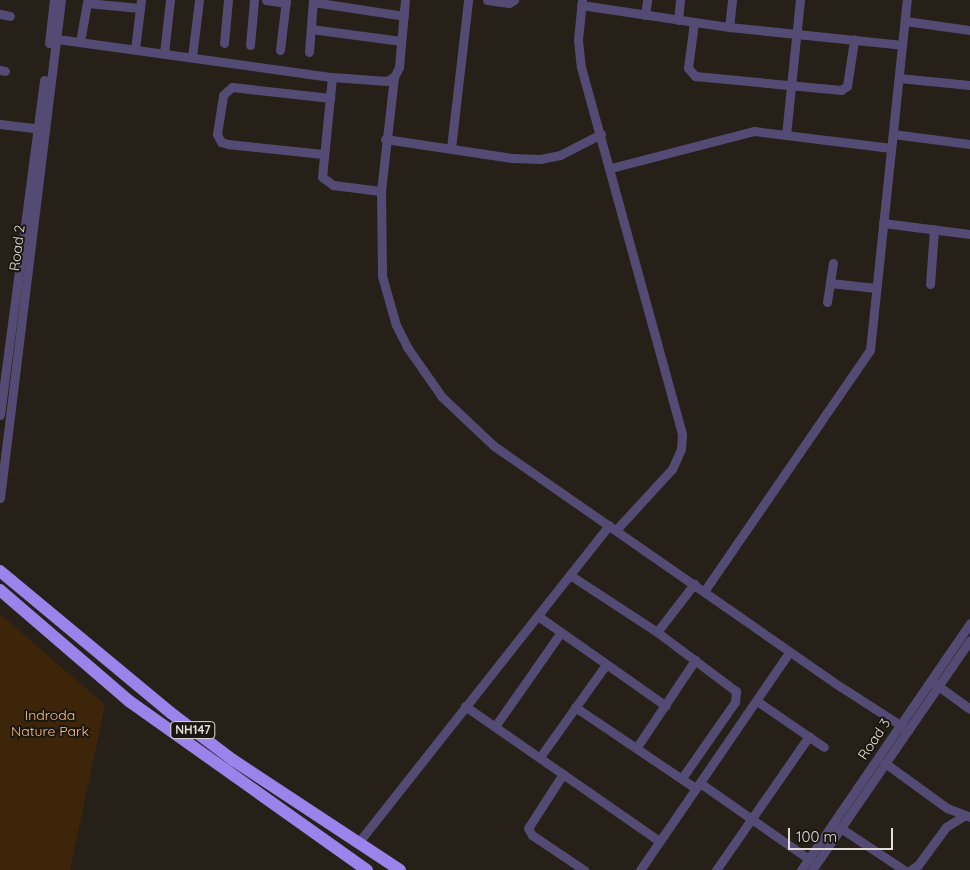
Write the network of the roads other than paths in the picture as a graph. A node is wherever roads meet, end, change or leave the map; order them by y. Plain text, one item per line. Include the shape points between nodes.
1 (54, 0) edge
2 (61, 0) edge
3 (170, 0) edge
4 (199, 0) edge
5 (228, 0) edge
6 (254, 0) edge
7 (266, 0) edge
8 (405, 0) edge
9 (468, 0) edge
10 (487, 0) edge
11 (514, 0) edge
12 (647, 0) edge
13 (680, 0) edge
14 (732, 0) edge
15 (800, 0) edge
16 (908, 0) edge
17 (286, 1) edge
18 (313, 1) edge
19 (581, 3) edge
20 (141, 4) edge
21 (0, 14) edge
22 (645, 15) junction
23 (10, 16) dead end
24 (404, 16) junction
25 (678, 20) junction
26 (905, 21) junction
27 (694, 22) junction
28 (730, 27) junction
29 (311, 29) junction
30 (970, 30) edge
31 (796, 34) junction
32 (53, 38) junction
33 (854, 40) junction
34 (401, 41) junction
35 (80, 42) junction
36 (224, 42) dead end
37 (250, 45) dead end
38 (902, 45) junction
39 (135, 49) junction
40 (280, 50) dead end
41 (309, 52) dead end
42 (164, 53) junction
43 (192, 57) junction
44 (332, 77) junction
45 (394, 77) junction
46 (899, 78) junction
47 (791, 85) junction
48 (970, 85) edge
49 (330, 98) junction
50 (0, 124) edge
51 (40, 129) junction
52 (601, 134) junction
53 (893, 134) junction
54 (786, 135) junction
55 (385, 139) junction
56 (970, 144) edge
57 (451, 148) junction
58 (891, 148) junction
59 (323, 154) junction
60 (611, 168) junction
61 (381, 191) junction
62 (883, 222) junction
63 (934, 229) junction
64 (970, 234) edge
65 (833, 263) dead end
66 (830, 283) junction
67 (930, 284) dead end
68 (876, 288) junction
69 (828, 302) dead end
70 (0, 415) edge
71 (0, 498) edge
72 (613, 528) junction
73 (0, 571) edge
74 (570, 575) junction
75 (694, 584) junction
76 (0, 590) edge
77 (705, 590) junction
78 (538, 616) junction
79 (970, 623) edge
80 (561, 632) junction
81 (657, 632) junction
82 (970, 640) edge
83 (789, 652) junction
84 (695, 660) junction
85 (605, 666) junction
86 (934, 683) junction
87 (757, 701) junction
88 (465, 706) junction
89 (666, 706) junction
90 (575, 707) junction
91 (970, 709) edge
92 (496, 725) junction
93 (904, 728) junction
94 (809, 736) junction
95 (637, 747) junction
96 (824, 747) dead end
97 (540, 757) junction
98 (885, 764) junction
99 (563, 774) junction
100 (682, 778) junction
101 (697, 785) junction
102 (968, 816) edge
103 (752, 818) junction
104 (837, 825) junction
105 (659, 841) junction
106 (358, 843) junction
107 (808, 859) junction
108 (366, 870) edge
109 (400, 870) edge
110 (584, 870) edge
111 (640, 870) edge
112 (716, 870) edge
113 (801, 870) edge
114 (812, 870) edge
115 (904, 870) edge
116 (911, 870) edge

1 - 32 street, Road 2
2 - 32 street, Road 2
3 - 42 street
4 - 43 street
5 - 36 street
6 - 37 street
7 - 17 street
8 - 24 street
9 - 57 street
10 - 11 street via 509,3
12 - 22 street
13 - 25 street
14 - 28 street
15 - 31 street
16 - 26 street
17 - 40 street
18 - 24 street
18 - 29 street
19 - 22 street
19 - 52 street via 578,40 581,67
20 - 35 street via 87,3
20 - 39 street
21 - 23 street
22 - 25 street
24 - 34 street
25 - 27 street
26 - 30 street
26 - 38 street
27 - 28 street
27 - 47 street via 689,73
28 - 31 street
29 - 34 street
29 - 41 street
31 - 33 street
31 - 47 street
32 - 35 street
32 - 51 street, Road 2
33 - 38 street
33 - 47 street via 845,89
34 - 45 street via 399,66
35 - 39 street
38 - 46 street
39 - 42 street
42 - 43 street
43 - 44 street
44 - 45 street via 380,81
44 - 49 street
45 - 55 street
46 - 48 street
46 - 53 street
47 - 54 street
49 - 59 street
49 - 59 street via 232,87 223,95 217,134 221,142 228,144
50 - 51 street
51 - 70 street, Road 2
51 - 71 street, Road 2
52 - 57 street via 560,155 540,159
52 - 60 street
53 - 56 street
53 - 58 street
54 - 58 street
54 - 60 street via 754,131 738,134
55 - 57 street
55 - 61 street
58 - 62 street
59 - 61 street via 322,177 326,183
60 - 72 street via 682,434 681,449 672,469
61 - 72 street via 380,249 388,304 407,347 426,375 454,410 494,446
62 - 63 street
62 - 68 street
63 - 64 street
63 - 67 street
65 - 66 street
66 - 68 street
66 - 69 street
68 - 77 street via 873,333 863,361
72 - 74 street
72 - 75 street
73 - 106 highway, NH147 via 171,713 233,760
74 - 78 street
74 - 81 street
75 - 77 street
75 - 81 street
76 - 108 highway, NH147 via 128,701
77 - 83 street
78 - 80 street
78 - 88 street
79 - 86 street, Road 3
80 - 85 street
80 - 92 street
81 - 84 street
82 - 86 street, Road 3
83 - 87 street
83 - 93 street
84 - 89 street
84 - 100 street via 737,694
85 - 89 street
85 - 90 street
86 - 91 street
86 - 93 street, Road 3
87 - 94 street
87 - 101 street
88 - 92 street
88 - 106 street
89 - 95 street
90 - 95 street
90 - 97 street
92 - 97 street
93 - 98 street, Road 3
93 - 104 street, Road 3
94 - 96 street
94 - 103 street
95 - 100 street
97 - 99 street
98 - 102 street via 946,808
98 - 104 street, Road 3
99 - 105 street
99 - 110 street via 528,828 532,835
100 - 101 street
101 - 103 street
101 - 105 street
102 - 116 street via 946,827
103 - 107 street
103 - 112 street
104 - 107 street, Road 3
104 - 114 street, Road 3
104 - 115 street
105 - 111 street
106 - 109 highway, NH147
107 - 113 street, Road 3

